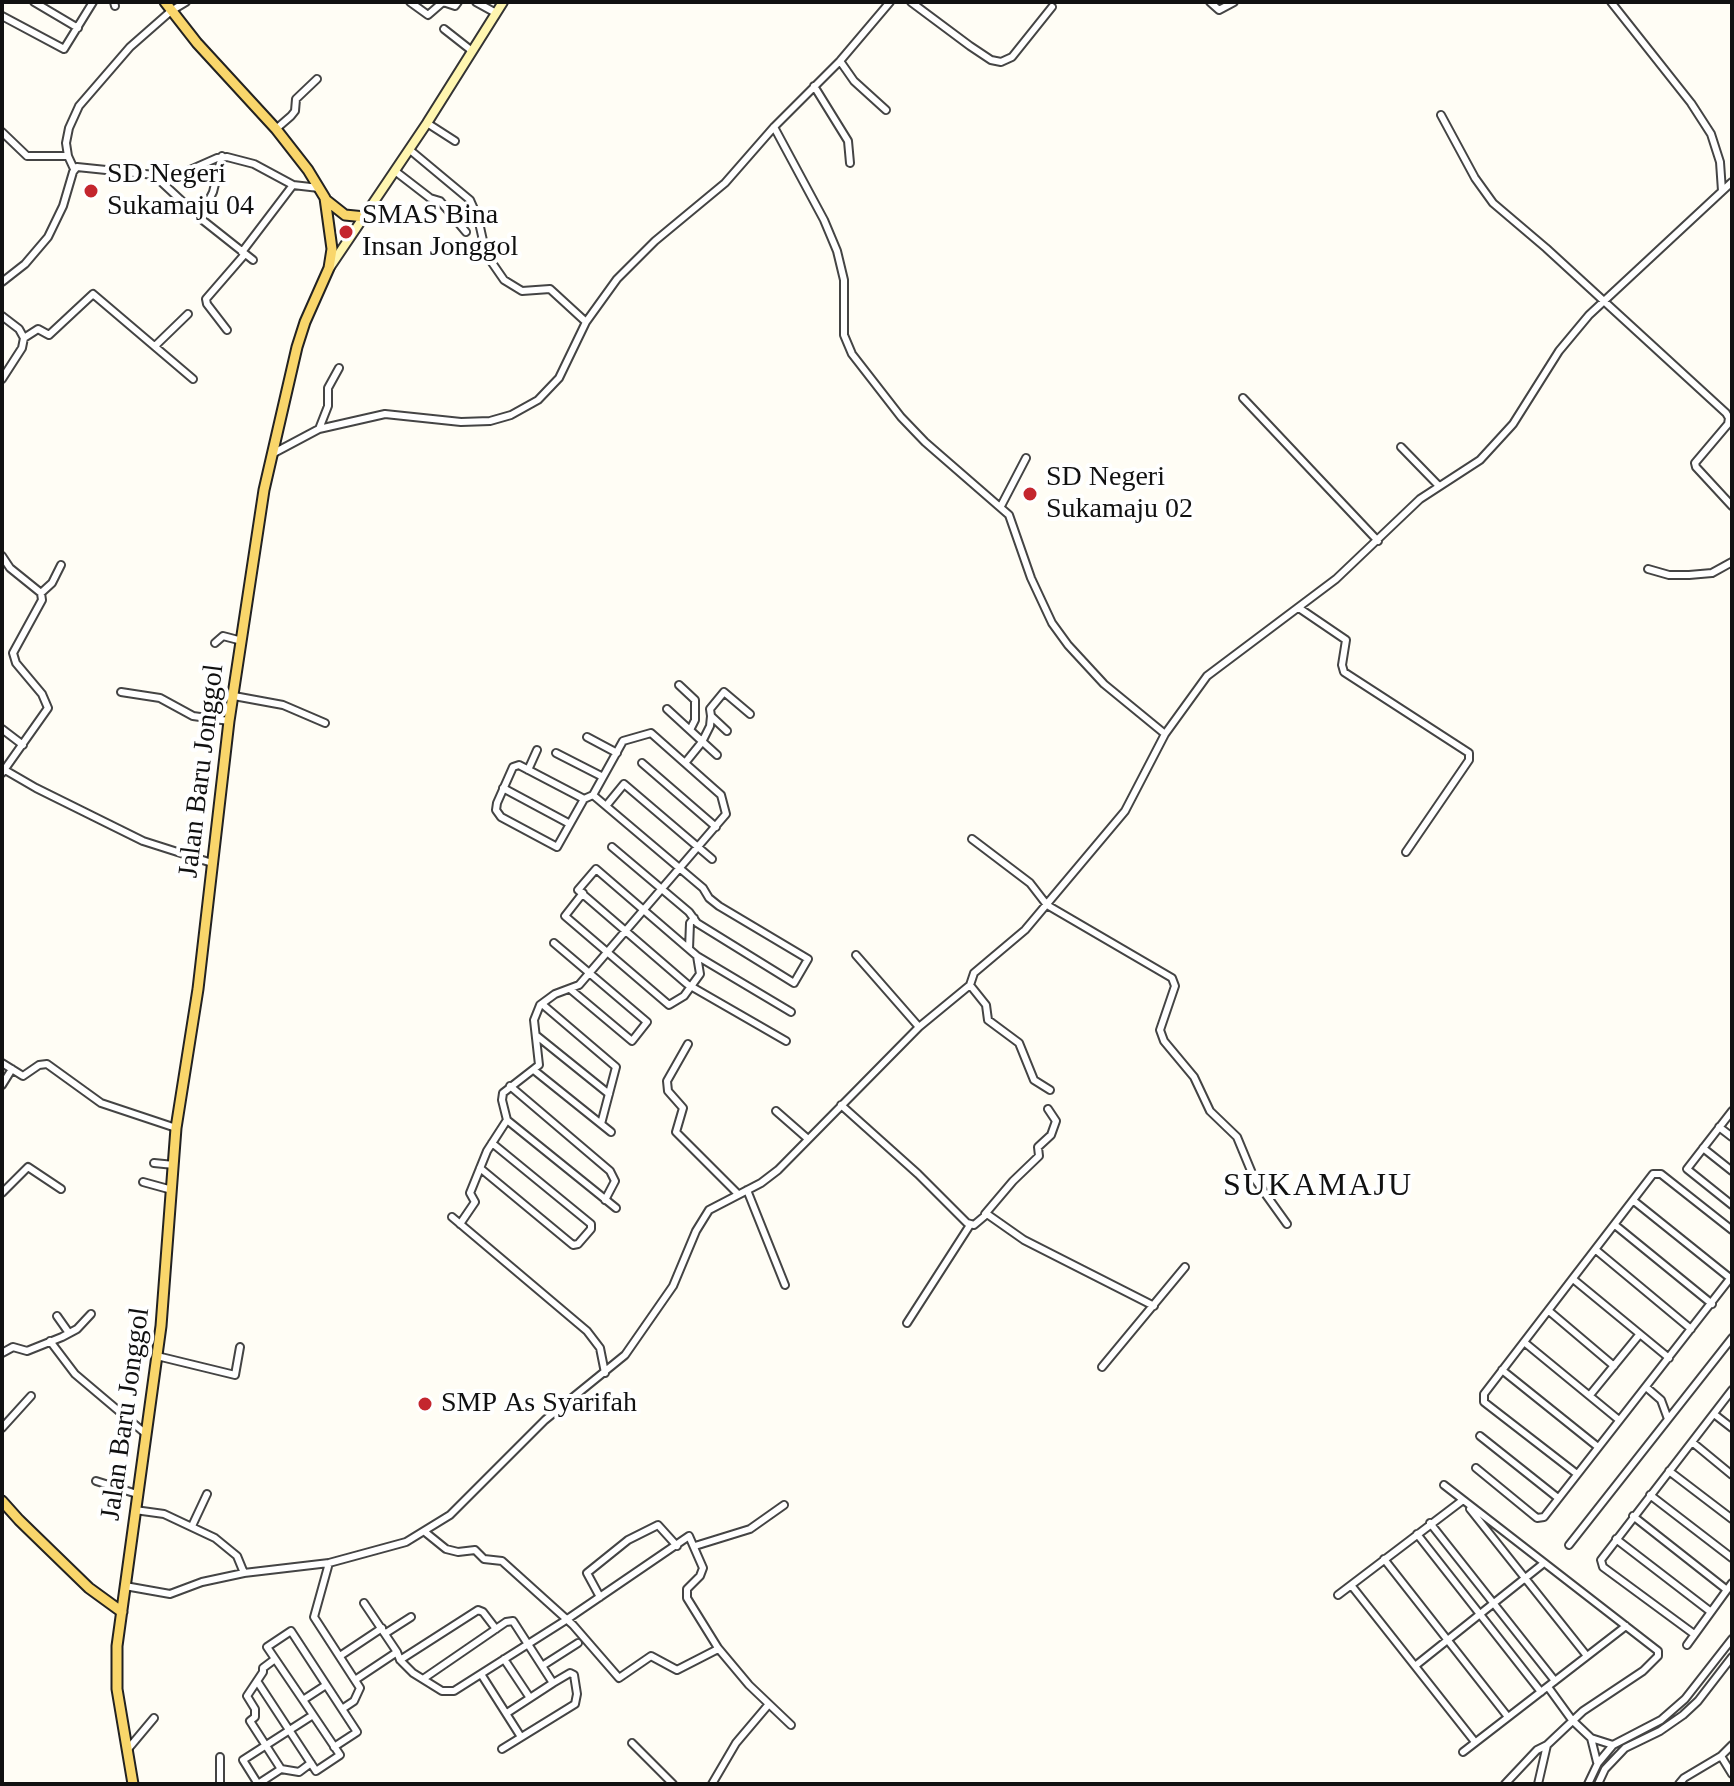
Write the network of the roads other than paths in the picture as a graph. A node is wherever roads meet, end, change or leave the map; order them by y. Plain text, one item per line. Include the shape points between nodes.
1 (34, 2) edge
2 (186, 2) edge
3 (410, 2) edge
4 (458, 2) edge
5 (476, 2) edge
6 (503, 2) edge
7 (890, 2) edge
8 (911, 2) edge
9 (1210, 2) edge
10 (1234, 2) edge
11 (1611, 2) edge
12 (91, 3) edge
13 (168, 6) edge
14 (1052, 7) dead end
15 (496, 13) junction
16 (2, 16) edge
17 (78, 28) junction
18 (444, 29) dead end
19 (472, 51) junction
20 (840, 61) junction
21 (317, 79) dead end
22 (814, 86) junction
23 (886, 110) dead end
24 (1441, 115) dead end
25 (427, 123) junction
26 (774, 127) junction
27 (276, 129) junction
28 (2, 132) edge
29 (455, 141) dead end
30 (410, 150) junction
31 (68, 156) junction
32 (222, 156) junction
33 (850, 163) dead end
34 (74, 169) junction
35 (395, 171) junction
36 (155, 176) junction
37 (1732, 182) edge
38 (293, 185) junction
39 (319, 188) junction
40 (1722, 191) junction
41 (325, 198) junction
42 (365, 217) junction
43 (200, 218) junction
44 (466, 232) dead end
45 (244, 253) junction
46 (253, 260) dead end
47 (329, 268) junction
48 (2, 282) edge
49 (1604, 301) junction
50 (188, 314) dead end
51 (2, 316) edge
52 (586, 322) junction
53 (227, 330) dead end
54 (24, 338) junction
55 (155, 346) junction
56 (339, 368) dead end
57 (2, 379) edge
58 (193, 379) dead end
59 (1243, 398) dead end
60 (319, 429) junction
61 (1401, 447) dead end
62 (272, 454) junction
63 (1026, 458) dead end
64 (1438, 485) junction
65 (1001, 506) junction
66 (1732, 506) edge
67 (1378, 541) junction
68 (2, 556) edge
69 (1732, 562) edge
70 (61, 565) dead end
71 (1648, 569) dead end
72 (41, 593) junction
73 (1299, 608) junction
74 (242, 641) junction
75 (215, 643) dead end
76 (679, 685) dead end
77 (121, 692) dead end
78 (234, 696) junction
79 (667, 709) dead end
80 (750, 714) dead end
81 (711, 716) junction
82 (229, 721) junction
83 (325, 723) dead end
84 (2, 729) edge
85 (690, 730) junction
86 (727, 731) dead end
87 (1165, 734) junction
88 (587, 737) dead end
89 (702, 742) junction
90 (23, 745) junction
91 (537, 750) dead end
92 (556, 753) dead end
93 (617, 753) junction
94 (717, 755) dead end
95 (642, 763) dead end
96 (685, 763) junction
97 (528, 770) junction
98 (4, 772) edge
99 (603, 777) junction
100 (503, 788) junction
101 (593, 795) junction
102 (584, 799) junction
103 (606, 806) junction
104 (570, 824) junction
105 (716, 827) junction
106 (972, 839) dead end
107 (612, 847) dead end
108 (698, 847) junction
109 (1406, 852) dead end
110 (712, 859) dead end
111 (212, 863) junction
112 (680, 869) junction
113 (661, 891) junction
114 (583, 893) junction
115 (1047, 905) junction
116 (644, 911) junction
117 (694, 918) junction
118 (627, 931) junction
119 (554, 943) dead end
120 (689, 949) junction
121 (609, 952) junction
122 (856, 955) dead end
123 (697, 956) junction
124 (591, 972) junction
125 (693, 985) junction
126 (970, 985) junction
127 (570, 989) junction
128 (542, 1004) junction
129 (791, 1012) dead end
130 (919, 1027) junction
131 (536, 1035) junction
132 (786, 1041) dead end
133 (688, 1044) dead end
134 (2, 1063) edge
135 (12, 1069) junction
136 (535, 1071) junction
137 (2, 1085) edge
138 (510, 1086) junction
139 (1050, 1090) dead end
140 (609, 1094) junction
141 (841, 1105) junction
142 (1048, 1109) dead end
143 (776, 1111) dead end
144 (1732, 1111) edge
145 (507, 1120) junction
146 (601, 1124) junction
147 (1719, 1127) junction
148 (176, 1128) junction
149 (611, 1132) dead end
150 (1732, 1137) edge
151 (808, 1139) junction
152 (492, 1143) junction
153 (1703, 1148) junction
154 (154, 1163) dead end
155 (174, 1165) junction
156 (480, 1168) junction
157 (1732, 1171) edge
158 (143, 1182) dead end
159 (61, 1189) dead end
160 (172, 1190) junction
161 (747, 1190) junction
162 (2, 1193) edge
163 (738, 1194) junction
164 (605, 1200) junction
165 (1634, 1201) junction
166 (1732, 1205) edge
167 (616, 1208) dead end
168 (985, 1214) junction
169 (452, 1217) dead end
170 (460, 1224) junction
171 (1287, 1224) dead end
172 (970, 1225) junction
173 (1615, 1225) junction
174 (1732, 1230) edge
175 (1596, 1250) junction
176 (1185, 1267) dead end
177 (1731, 1277) edge
178 (1573, 1279) junction
179 (785, 1285) dead end
180 (1712, 1304) junction
181 (1154, 1306) junction
182 (1549, 1311) junction
183 (91, 1314) dead end
184 (57, 1316) dead end
185 (907, 1323) dead end
186 (1691, 1329) junction
187 (69, 1333) junction
188 (1639, 1335) junction
189 (1732, 1338) edge
190 (50, 1341) junction
191 (1524, 1342) junction
192 (240, 1347) dead end
193 (2, 1353) edge
194 (156, 1356) junction
195 (1669, 1358) junction
196 (1614, 1366) junction
197 (1102, 1367) dead end
198 (1502, 1370) junction
199 (605, 1373) junction
200 (1646, 1387) junction
201 (1732, 1390) edge
202 (1590, 1395) junction
203 (31, 1396) dead end
204 (1661, 1400) junction
205 (1682, 1402) junction
206 (1714, 1414) junction
207 (1668, 1419) junction
208 (1619, 1420) junction
209 (2, 1428) edge
210 (1732, 1428) edge
211 (146, 1434) junction
212 (1480, 1436) dead end
213 (1692, 1442) junction
214 (1598, 1447) junction
215 (1476, 1468) dead end
216 (1669, 1471) junction
217 (1577, 1474) junction
218 (1732, 1475) edge
219 (96, 1481) dead end
220 (1444, 1485) dead end
221 (137, 1494) junction
222 (207, 1494) dead end
223 (1650, 1495) junction
224 (1558, 1498) junction
225 (1462, 1499) junction
226 (2, 1501) edge
227 (784, 1505) dead end
228 (135, 1510) junction
229 (1633, 1516) junction
230 (1732, 1519) edge
231 (1430, 1523) junction
232 (192, 1526) junction
233 (425, 1532) junction
234 (1417, 1534) junction
235 (1616, 1539) junction
236 (1569, 1545) dead end
237 (677, 1546) junction
238 (695, 1546) junction
239 (1732, 1558) edge
240 (1384, 1559) junction
241 (329, 1563) junction
242 (1544, 1563) junction
243 (244, 1573) junction
244 (1525, 1578) junction
245 (1732, 1583) edge
246 (1351, 1585) junction
247 (125, 1586) junction
248 (1727, 1590) junction
249 (1338, 1595) dead end
250 (600, 1597) junction
251 (364, 1603) dead end
252 (1493, 1603) junction
253 (122, 1612) junction
254 (1711, 1612) junction
255 (1480, 1614) junction
256 (411, 1617) dead end
257 (566, 1620) junction
258 (1626, 1626) junction
259 (496, 1629) junction
260 (384, 1631) junction
261 (1694, 1634) junction
262 (1732, 1639) edge
263 (1447, 1640) junction
264 (578, 1643) dead end
265 (528, 1644) junction
266 (1687, 1645) dead end
267 (718, 1649) junction
268 (340, 1656) junction
269 (399, 1656) junction
270 (1587, 1656) junction
271 (1732, 1657) edge
272 (275, 1659) junction
273 (504, 1659) junction
274 (542, 1666) junction
275 (1415, 1666) junction
276 (481, 1674) junction
277 (423, 1679) junction
278 (355, 1680) junction
279 (257, 1681) junction
280 (1555, 1681) junction
281 (553, 1683) junction
282 (326, 1685) junction
283 (1548, 1687) junction
284 (1541, 1692) junction
285 (530, 1698) junction
286 (303, 1700) junction
287 (769, 1704) junction
288 (342, 1709) junction
289 (507, 1713) junction
290 (313, 1715) junction
291 (1508, 1717) junction
292 (154, 1718) dead end
293 (1572, 1720) junction
294 (791, 1725) dead end
295 (289, 1730) junction
296 (521, 1737) junction
297 (1591, 1738) junction
298 (1475, 1742) junction
299 (632, 1743) dead end
300 (1547, 1745) junction
301 (1613, 1745) junction
302 (1732, 1745) edge
303 (266, 1746) junction
304 (334, 1747) junction
305 (128, 1749) junction
306 (502, 1749) dead end
307 (1463, 1752) dead end
308 (1721, 1756) junction
309 (220, 1757) dead end
310 (311, 1763) junction
311 (1598, 1763) junction
312 (281, 1769) junction
313 (1732, 1774) edge
314 (133, 1784) edge
315 (220, 1784) edge
316 (673, 1784) edge
317 (712, 1784) edge
318 (1505, 1784) edge
319 (1538, 1784) edge
320 (1588, 1784) edge
321 (1598, 1784) edge
322 (1679, 1784) edge

1 - 17 street
2 - 13 street
3 - 4 street via 428,15 443,2
5 - 15 street
6 - 15 main road
7 - 20 street
8 - 14 street via 1001,62 1012,57
9 - 10 street via 1222,10
11 - 40 street via 1711,134
12 - 17 street
13 - 27 main road, Jalan Baru Jonggol
13 - 31 street via 79,106 69,128
15 - 19 main road
16 - 17 street via 61,50
18 - 19 street
19 - 25 main road
20 - 22 street
20 - 23 street
21 - 27 street
22 - 26 street
22 - 33 street via 848,141
24 - 49 street via 1484,192
25 - 29 street
25 - 30 main road
26 - 52 street via 713,195 617,279
26 - 65 street via 837,251 852,354 901,417
27 - 39 main road, Jalan Baru Jonggol
28 - 31 street via 27,156
30 - 35 main road
30 - 52 street via 470,200 486,254 504,280 522,291 550,289
31 - 34 street
32 - 36 street via 181,175
32 - 38 street via 254,164
32 - 43 street
34 - 36 street
34 - 48 street via 48,237
35 - 42 main road
35 - 44 street via 440,201
36 - 43 street
37 - 40 street
38 - 39 street
38 - 45 street
39 - 41 main road, Jalan Baru Jonggol
40 - 49 street
41 - 42 main road via 345,215
41 - 47 main road, Jalan Baru Jonggol via 332,240
42 - 47 main road
43 - 45 street
45 - 46 street
45 - 53 street via 206,299
47 - 62 main road, Jalan Baru Jonggol via 300,335
49 - 64 street via 1559,351 1500,440 1480,460
49 - 66 street via 1729,418 1695,463
50 - 55 street
51 - 54 street
52 - 60 street via 552,388 511,415 474,423 385,414
54 - 55 street via 38,329 49,335 93,294
54 - 57 street
55 - 58 street
56 - 60 street via 328,388
59 - 67 street
60 - 62 street
61 - 64 street
62 - 74 main road, Jalan Baru Jonggol
63 - 65 street
64 - 67 street
65 - 87 street via 1013,522 1041,602 1068,645 1125,703
67 - 73 street
68 - 72 street
69 - 71 street via 1712,573 1689,575
70 - 72 street
72 - 90 street via 13,653 47,703 46,714
73 - 87 street via 1214,669
73 - 109 street via 1346,640 1344,672 1469,753
74 - 75 street via 223,636
74 - 78 main road, Jalan Baru Jonggol
76 - 85 street via 695,700
77 - 82 street via 160,698 193,716
78 - 82 main road, Jalan Baru Jonggol
78 - 83 street via 283,705
79 - 85 street
80 - 81 street via 724,692 710,709
81 - 86 street
81 - 89 street
82 - 111 main road, Jalan Baru Jonggol
84 - 90 street
85 - 89 street
87 - 115 street via 1125,811
88 - 93 street
89 - 94 street
89 - 96 street
90 - 98 street
91 - 97 street
92 - 99 street
93 - 96 street via 623,741 651,733
93 - 99 street
95 - 105 street
96 - 105 street via 721,795 726,814
97 - 100 street via 513,767
97 - 102 street
98 - 111 street via 143,841
99 - 101 street
100 - 104 street
100 - 104 street via 496,810 501,817 557,847
101 - 102 street
101 - 103 street
102 - 104 street
103 - 108 street via 624,784
103 - 112 street
105 - 108 street
106 - 115 street via 1030,883
107 - 113 street
108 - 110 street
108 - 112 street
111 - 148 main road, Jalan Baru Jonggol
112 - 113 street
112 - 117 street via 719,906 808,959 794,983
113 - 116 street
113 - 117 street
114 - 116 street via 578,890 596,869
114 - 118 street
114 - 121 street via 565,916
115 - 126 street via 974,973
115 - 171 street via 1174,981 1160,1030 1164,1041 1194,1077 1210,1111 1237,1137 1254,1178
116 - 118 street
116 - 120 street
117 - 120 street
118 - 121 street
118 - 125 street
119 - 124 street
120 - 123 street
121 - 124 street
121 - 125 street via 669,1005
122 - 130 street
123 - 125 street via 700,974
123 - 129 street
124 - 127 street
124 - 127 street via 646,1019 634,1040
125 - 132 street
126 - 130 street
126 - 139 street via 986,1005 988,1020 1019,1043 1034,1080
127 - 128 street
128 - 131 street via 534,1016
128 - 140 street via 615,1064
130 - 141 street
131 - 136 street via 540,1062
131 - 140 street
133 - 163 street via 667,1081 668,1091 683,1108 676,1132
134 - 135 street
135 - 137 street
135 - 148 street via 23,1076 47,1064 101,1103
136 - 138 street
136 - 146 street
138 - 145 street via 502,1097
138 - 164 street via 610,1171 615,1181
140 - 146 street
141 - 151 street
141 - 172 street
142 - 168 street via 1056,1121 1038,1147 1039,1156
143 - 151 street
144 - 147 street
145 - 152 street
145 - 164 street
146 - 149 street
147 - 150 street
147 - 153 street
148 - 155 main road, Jalan Baru Jonggol
151 - 161 street via 778,1170
152 - 156 street
152 - 156 street via 591,1229 573,1245
153 - 157 street
153 - 166 street via 1687,1170
154 - 155 street
155 - 160 main road, Jalan Baru Jonggol
156 - 170 street via 470,1193 475,1202
158 - 160 street
159 - 162 street via 28,1167
160 - 194 main road, Jalan Baru Jonggol
161 - 163 street
161 - 179 street
163 - 199 street via 704,1215 673,1286 625,1355
164 - 167 street
165 - 173 street
165 - 174 street via 1659,1173
165 - 177 street
168 - 172 street
168 - 181 street via 1024,1240
169 - 170 street
170 - 199 street via 587,1331 600,1348
172 - 185 street
173 - 175 street
173 - 180 street
175 - 178 street
175 - 186 street
176 - 181 street
177 - 180 street
178 - 182 street
178 - 188 street
180 - 186 street
181 - 197 street
182 - 191 street
182 - 196 street
183 - 187 street
184 - 187 street
186 - 195 street
187 - 190 street
188 - 195 street
188 - 196 street
189 - 205 street
190 - 193 street via 27,1351 13,1347
190 - 211 street via 64,1364
191 - 198 street
191 - 202 street
192 - 194 street via 235,1375
194 - 211 main road, Jalan Baru Jonggol
195 - 200 street
196 - 202 street
198 - 214 street
198 - 217 street via 1483,1400
199 - 233 street via 545,1420 457,1509
200 - 204 street
200 - 208 street
201 - 206 street
202 - 208 street
203 - 209 street
204 - 205 street
204 - 207 street
205 - 207 street
206 - 210 street
206 - 213 street
207 - 236 street
208 - 214 street
211 - 221 main road, Jalan Baru Jonggol
212 - 224 street
213 - 216 street
213 - 218 street
214 - 217 street
215 - 224 street via 1537,1518 1544,1517
216 - 223 street
216 - 230 street
217 - 224 street
219 - 221 street
220 - 225 street
221 - 228 main road, Jalan Baru Jonggol
222 - 232 street
223 - 229 street
223 - 239 street
225 - 231 street
225 - 242 street
225 - 244 street
226 - 253 main road via 89,1588
227 - 238 street via 750,1529
228 - 232 street
228 - 247 main road, Jalan Baru Jonggol
229 - 235 street
229 - 248 street
231 - 234 street
231 - 252 street
232 - 243 street via 229,1547
233 - 241 street
233 - 257 street via 446,1549 473,1550 483,1559 502,1561
234 - 240 street
234 - 255 street
235 - 254 street
235 - 261 street via 1602,1557 1603,1567
237 - 238 street via 689,1536
237 - 250 street
237 - 250 street via 658,1525 628,1540 587,1573
238 - 267 street via 702,1572 686,1594
240 - 246 street
240 - 263 street
241 - 243 street
241 - 268 street via 314,1617
242 - 244 street
242 - 258 street
243 - 247 street via 170,1594
244 - 252 street
244 - 270 street
245 - 248 street
246 - 249 street
246 - 275 street
247 - 253 main road, Jalan Baru Jonggol
248 - 254 street
250 - 257 street
251 - 260 street
252 - 255 street
252 - 280 street
253 - 305 main road, Jalan Baru Jonggol via 116,1678
254 - 261 street
255 - 263 street
255 - 284 street
256 - 260 street
257 - 265 street
257 - 267 street via 620,1679 651,1656 677,1670
258 - 270 street
258 - 293 street via 1658,1656
259 - 265 street via 513,1621
259 - 269 street via 478,1610
259 - 277 street
260 - 268 street
260 - 269 street
261 - 266 street
262 - 301 street via 1685,1699 1661,1720
263 - 275 street
263 - 291 street
264 - 274 street
265 - 273 street
265 - 274 street
267 - 287 street
268 - 278 street
269 - 277 street
269 - 278 street
270 - 280 street
271 - 321 street via 1698,1701 1660,1731 1625,1748
272 - 279 street
272 - 282 street via 267,1647 291,1631
272 - 286 street
273 - 276 street
273 - 285 street
274 - 281 street
275 - 298 street
276 - 277 street via 449,1692
276 - 289 street
278 - 288 street via 360,1688
279 - 295 street
279 - 303 street via 247,1696 255,1709 250,1721
280 - 283 street
281 - 285 street
281 - 296 street via 574,1675 575,1704
282 - 286 street
282 - 288 street
283 - 284 street
283 - 293 street
284 - 291 street
285 - 289 street
286 - 290 street
287 - 294 street
287 - 317 street via 736,1743
288 - 304 street via 357,1732
289 - 296 street
290 - 295 street
290 - 304 street
291 - 298 street
292 - 305 street
293 - 297 street
293 - 300 street
295 - 303 street
295 - 310 street
296 - 306 street
297 - 301 street
297 - 311 street
298 - 307 street
299 - 316 street
300 - 318 street
300 - 319 street
301 - 311 street
302 - 308 street
303 - 312 street
303 - 312 street via 243,1760 258,1784
304 - 310 street via 340,1755 316,1771
305 - 314 main road, Jalan Baru Jonggol
308 - 313 street
308 - 322 street
309 - 315 street
310 - 312 street via 299,1772
311 - 320 street

